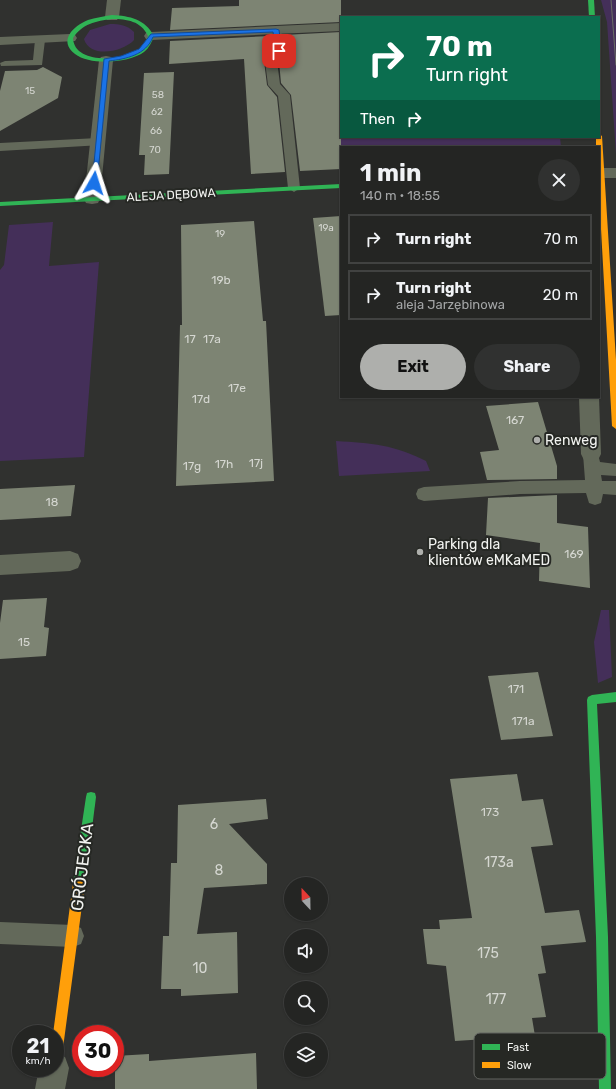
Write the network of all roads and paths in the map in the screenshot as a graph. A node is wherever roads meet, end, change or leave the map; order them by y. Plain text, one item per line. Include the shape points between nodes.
1 (114, 0) edge
2 (591, 0) edge
3 (592, 16) edge
4 (112, 17) junction
5 (340, 28) edge
6 (276, 30) junction
7 (151, 36) junction
8 (70, 38) junction
9 (40, 40) junction
10 (0, 42) edge
11 (106, 60) junction
12 (6, 64) dead end
13 (599, 138) edge
14 (98, 142) junction
15 (0, 147) edge
16 (605, 173) edge
17 (340, 186) edge
18 (294, 188) junction
19 (92, 199) junction
20 (0, 204) edge
21 (603, 262) edge
22 (589, 398) edge
23 (616, 426) edge
24 (592, 461) junction
25 (616, 470) edge
26 (616, 488) edge
27 (594, 492) junction
28 (424, 494) dead end
29 (70, 561) dead end
30 (0, 565) edge
31 (616, 696) edge
32 (91, 797) dead end
33 (0, 933) edge
34 (73, 936) junction
35 (60, 1025) edge
36 (604, 1033) edge
37 (52, 1077) edge
38 (605, 1079) edge
39 (50, 1089) edge
40 (605, 1089) edge

1 - 4 street
2 - 3 street
4 - 7 street via 141,22
4 - 8 street via 88,22 78,27
5 - 6 street
6 - 7 street
6 - 18 lane via 279,51 271,61 274,85 284,95
7 - 11 street via 141,50 122,58
8 - 9 street
8 - 11 street via 71,47 76,52 85,57
9 - 10 street
9 - 12 lane via 38,63
11 - 14 street
13 - 16 street
14 - 15 lane
14 - 19 street
16 - 21 street
17 - 18 street, ALEJA DĘBOWA
18 - 19 street, ALEJA DĘBOWA
19 - 20 street, ALEJA DĘBOWA
21 - 23 street
22 - 24 street
24 - 25 lane
24 - 27 lane
26 - 27 lane
27 - 28 lane via 473,490
29 - 30 street
31 - 36 street via 592,700
32 - 34 street, GRÓJECKA
33 - 34 lane
34 - 35 street, GRÓJECKA
37 - 39 street
38 - 40 street

